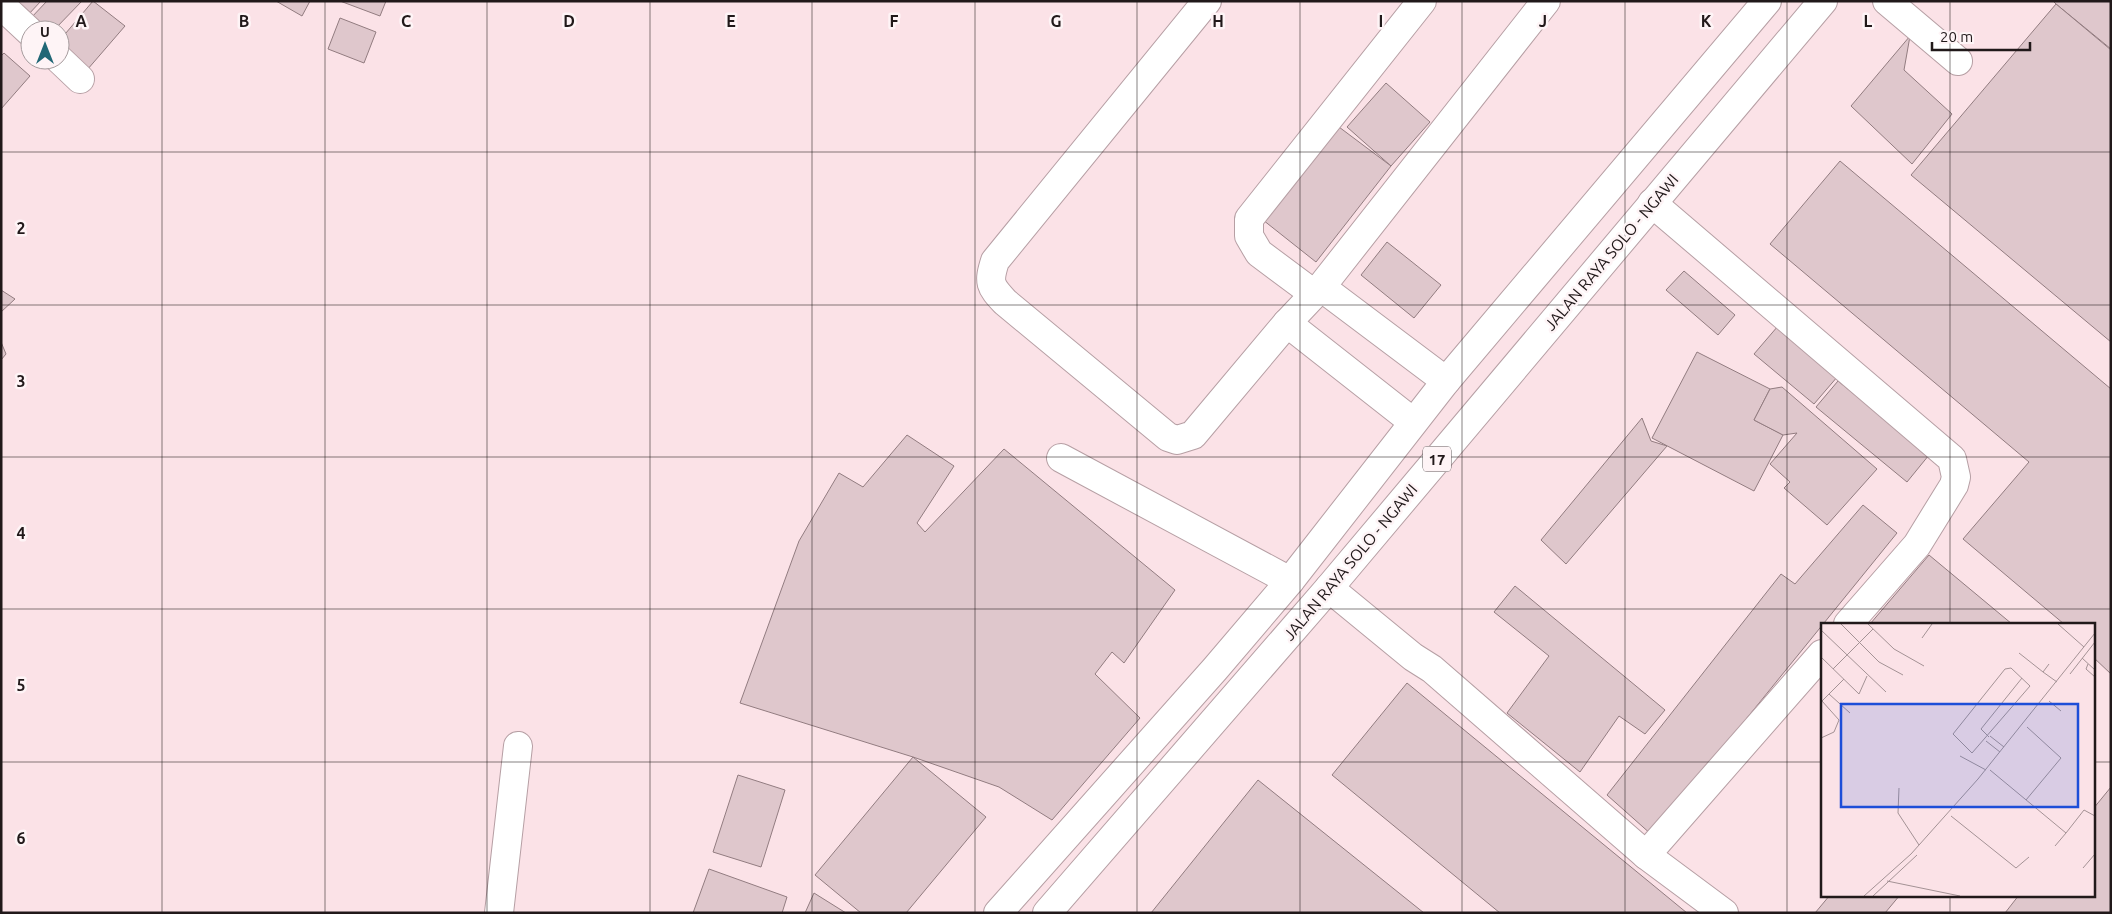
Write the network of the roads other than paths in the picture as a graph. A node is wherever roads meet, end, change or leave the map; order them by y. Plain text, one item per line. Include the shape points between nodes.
1 (1207, 1) edge
2 (1422, 1) edge
3 (1546, 1) edge
4 (1767, 1) edge
5 (1823, 1) edge
6 (1887, 1) edge
7 (1, 5) edge
8 (20, 23) edge
9 (1958, 61) dead end
10 (70, 70) edge
11 (80, 79) dead end
12 (1652, 203) junction
13 (1318, 290) junction
14 (1287, 323) junction
15 (1446, 381) junction
16 (1413, 422) junction
17 (1061, 458) dead end
18 (1290, 581) junction
19 (1329, 588) junction
20 (1849, 623) edge
21 (1821, 655) edge
22 (518, 746) dead end
23 (1646, 856) junction
24 (499, 913) edge
25 (998, 913) edge
26 (1047, 913) edge
27 (1724, 913) edge

1 - 14 main road via 994,261 990,284 1005,302 1168,437 1177,440 1193,435
2 - 13 main road via 1249,219 1249,236 1259,253
3 - 13 main road
4 - 15 main road, JALAN RAYA SOLO - NGAWI / 17
5 - 12 main road, JALAN RAYA SOLO - NGAWI / 17
6 - 9 main road
7 - 8 main road
10 - 11 main road
12 - 19 main road, JALAN RAYA SOLO - NGAWI / 17
12 - 20 main road via 1952,459 1956,477 1954,485 1917,545
13 - 14 main road
13 - 15 main road
14 - 16 main road
15 - 16 main road, JALAN RAYA SOLO - NGAWI / 17
16 - 18 main road, JALAN RAYA SOLO - NGAWI / 17
17 - 18 main road
18 - 25 main road, JALAN RAYA SOLO - NGAWI / 17
19 - 23 main road via 1432,669
19 - 26 main road, JALAN RAYA SOLO - NGAWI / 17
21 - 23 main road
22 - 24 main road
23 - 27 main road

